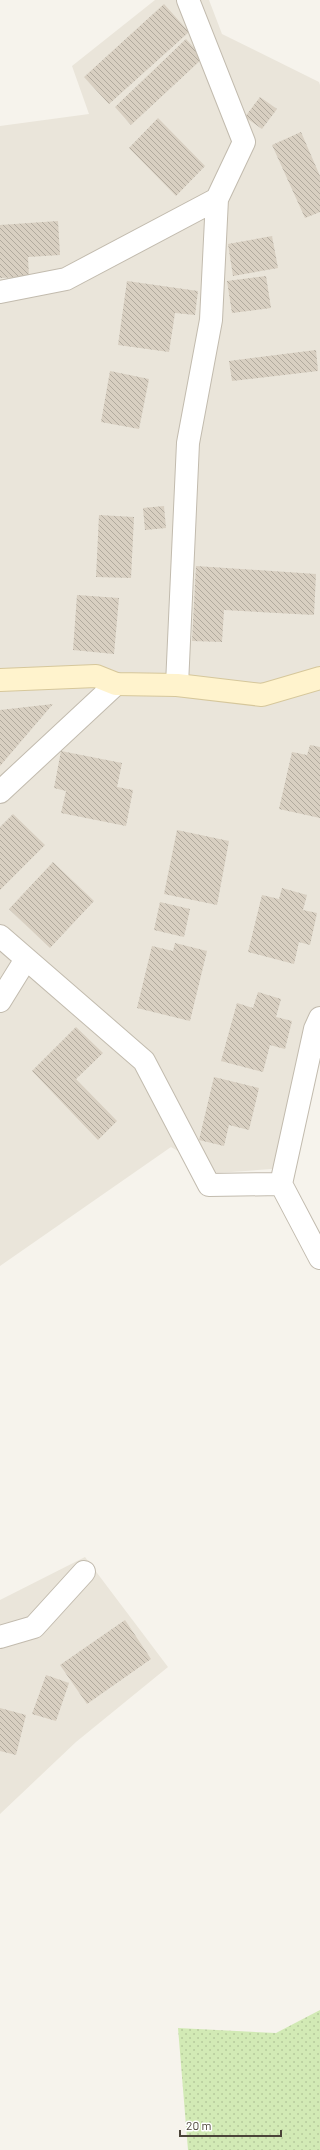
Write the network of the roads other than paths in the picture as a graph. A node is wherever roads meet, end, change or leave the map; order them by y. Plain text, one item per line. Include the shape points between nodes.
1 (188, 0) edge
2 (217, 199) junction
3 (0, 292) edge
4 (320, 678) edge
5 (0, 680) edge
6 (116, 684) junction
7 (178, 685) junction
8 (0, 792) edge
9 (0, 936) edge
10 (26, 958) junction
11 (0, 1001) edge
12 (320, 1018) edge
13 (281, 1184) junction
14 (320, 1258) edge
15 (84, 1572) dead end
16 (0, 1637) edge

1 - 2 street via 244,142
2 - 3 street via 66,279
2 - 7 street via 211,320 188,443
4 - 7 street via 262,695
5 - 6 street via 96,676
6 - 7 street
6 - 8 street
9 - 10 street
10 - 11 street
10 - 13 street via 144,1061 209,1185
12 - 13 street via 314,1029
13 - 14 street
15 - 16 street via 34,1627

